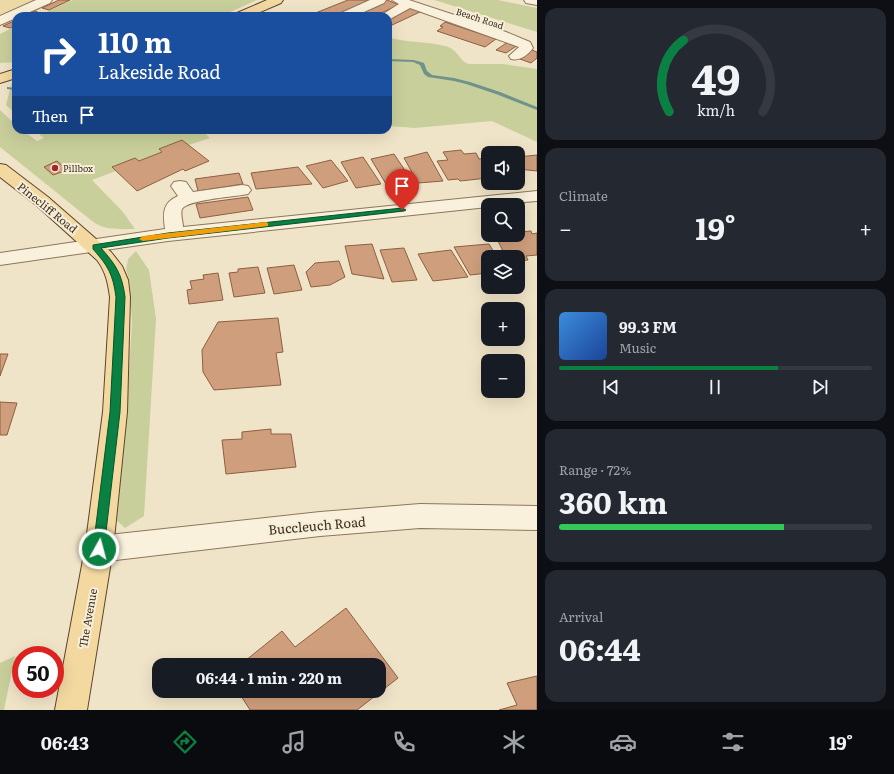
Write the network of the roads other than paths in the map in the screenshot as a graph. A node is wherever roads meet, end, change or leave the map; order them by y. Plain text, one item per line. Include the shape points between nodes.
1 (46, 0) edge
2 (276, 0) edge
3 (380, 0) edge
4 (424, 0) edge
5 (530, 0) edge
6 (537, 1) edge
7 (404, 2) edge
8 (20, 12) edge
9 (250, 12) edge
10 (354, 12) edge
11 (391, 12) edge
12 (12, 16) edge
13 (0, 21) edge
14 (530, 34) dead end
15 (516, 56) dead end
16 (12, 74) edge
17 (0, 79) edge
18 (0, 169) edge
19 (242, 190) dead end
20 (537, 196) edge
21 (175, 235) junction
22 (96, 247) junction
23 (0, 259) edge
24 (537, 518) edge
25 (99, 549) junction
26 (71, 710) edge

1 - 8 street
2 - 9 main road
3 - 10 street
4 - 14 street, Beach Road
5 - 6 street
7 - 11 street
7 - 15 street via 501,35 525,46 526,48
12 - 13 street
16 - 17 main road
18 - 22 main road, Pinecliff Road
19 - 21 street via 184,192 172,212
20 - 21 street
21 - 22 street
22 - 23 street
22 - 25 main road, The Avenue via 112,266 118,280 120,297 115,412
24 - 25 street, Buccleuch Road via 412,517 320,524
25 - 26 main road, The Avenue

